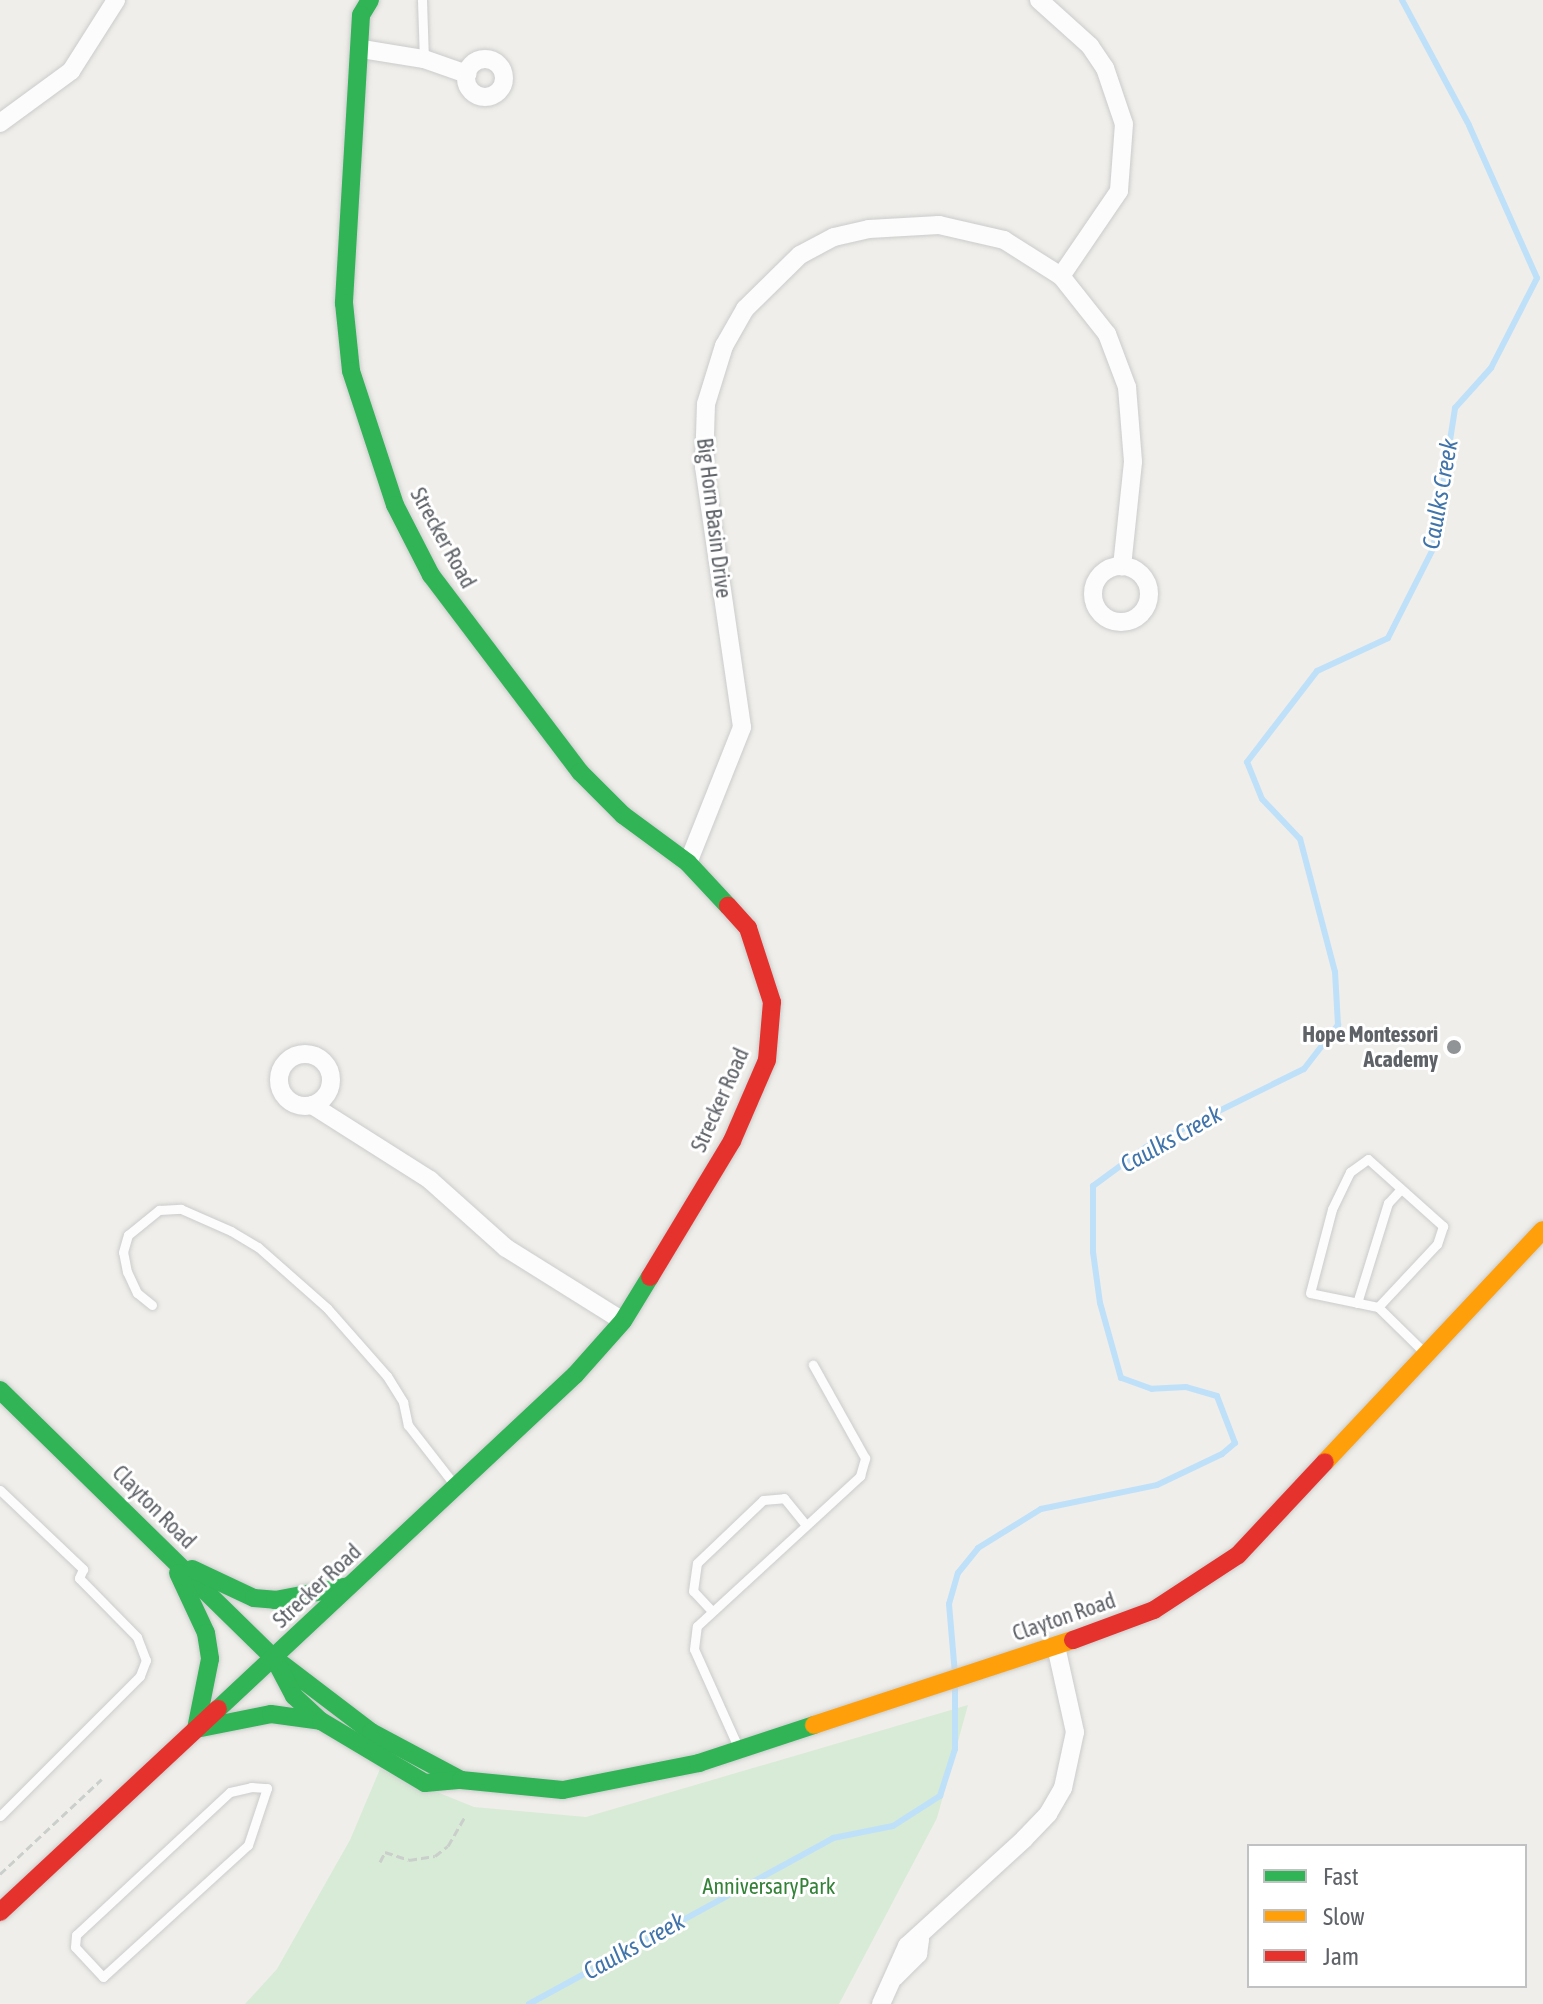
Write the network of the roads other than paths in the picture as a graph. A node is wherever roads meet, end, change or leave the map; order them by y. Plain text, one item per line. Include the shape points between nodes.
1 (116, 0) edge
2 (422, 0) edge
3 (1039, 0) edge
4 (360, 5) edge
5 (362, 49) junction
6 (424, 59) junction
7 (467, 74) dead end
8 (0, 123) edge
9 (1061, 276) junction
10 (1122, 566) dead end
11 (688, 863) junction
12 (312, 1105) dead end
13 (1401, 1189) junction
14 (1543, 1230) edge
15 (1357, 1303) junction
16 (152, 1305) dead end
17 (1378, 1307) junction
18 (623, 1321) junction
19 (1427, 1355) junction
20 (813, 1365) dead end
21 (0, 1390) edge
22 (456, 1486) junction
23 (0, 1490) edge
24 (805, 1524) junction
25 (171, 1558) junction
26 (352, 1586) junction
27 (711, 1610) junction
28 (1056, 1646) junction
29 (274, 1658) junction
30 (321, 1721) junction
31 (196, 1729) junction
32 (739, 1750) junction
33 (461, 1780) junction
34 (267, 1788) joint
35 (0, 1816) edge
36 (0, 1912) edge
37 (881, 2004) edge

1 - 8 street via 71,71
2 - 6 lane
3 - 9 street via 1090,46 1111,82 1124,124 1119,191
4 - 5 main road, Strecker Road
5 - 6 street
5 - 11 main road, Strecker Road via 344,238 344,303 351,371 395,505 431,575 571,760 623,815
6 - 7 street
9 - 10 street, Big Horn Basin Drive via 1107,334 1127,387 1133,462
9 - 11 street, Big Horn Basin Drive via 1004,240 972,230 905,224 834,237 811,249 745,309 724,346 701,433 742,727
11 - 18 main road, Strecker Road via 748,928 766,973 771,1030 767,1060 732,1141
12 - 18 street via 430,1180 506,1248
13 - 15 lane via 1388,1203
13 - 15 lane via 1368,1159 1350,1172 1332,1209 1310,1293
13 - 17 lane via 1443,1226 1437,1244
14 - 19 main road, Clayton Road
15 - 17 lane
16 - 22 lane via 137,1293 123,1252 128,1235 159,1210 181,1209 258,1247 327,1308 377,1364 403,1402 408,1425
17 - 19 lane
18 - 22 main road, Strecker Road via 530,1421
19 - 28 main road, Clayton Road via 1238,1555 1154,1610
20 - 24 lane via 865,1458 860,1476
21 - 25 main road, Clayton Road
22 - 26 main road, Strecker Road
23 - 35 lane via 83,1569 79,1578 137,1637 146,1660 140,1676
24 - 27 lane
24 - 27 lane via 784,1498 763,1500 697,1563 693,1591
25 - 26 main road via 254,1598 294,1599
25 - 29 main road, Clayton Road
25 - 31 main road via 206,1633 210,1659
26 - 29 main road, Strecker Road
27 - 32 lane via 697,1626 694,1649
28 - 32 main road, Clayton Road
28 - 37 street via 1075,1732 1063,1788 1048,1814 920,1939 918,1954 895,1977
29 - 30 main road, Clayton Road via 294,1696
29 - 31 main road, Strecker Road
29 - 33 main road, Clayton Road via 371,1732
30 - 31 main road via 271,1714
30 - 33 main road, Clayton Road via 425,1783
31 - 36 main road, Strecker Road
32 - 33 main road, Clayton Road via 623,1782 563,1790
34 - 34 lane via 230,1792 76,1935 75,1947 103,1977 248,1845

